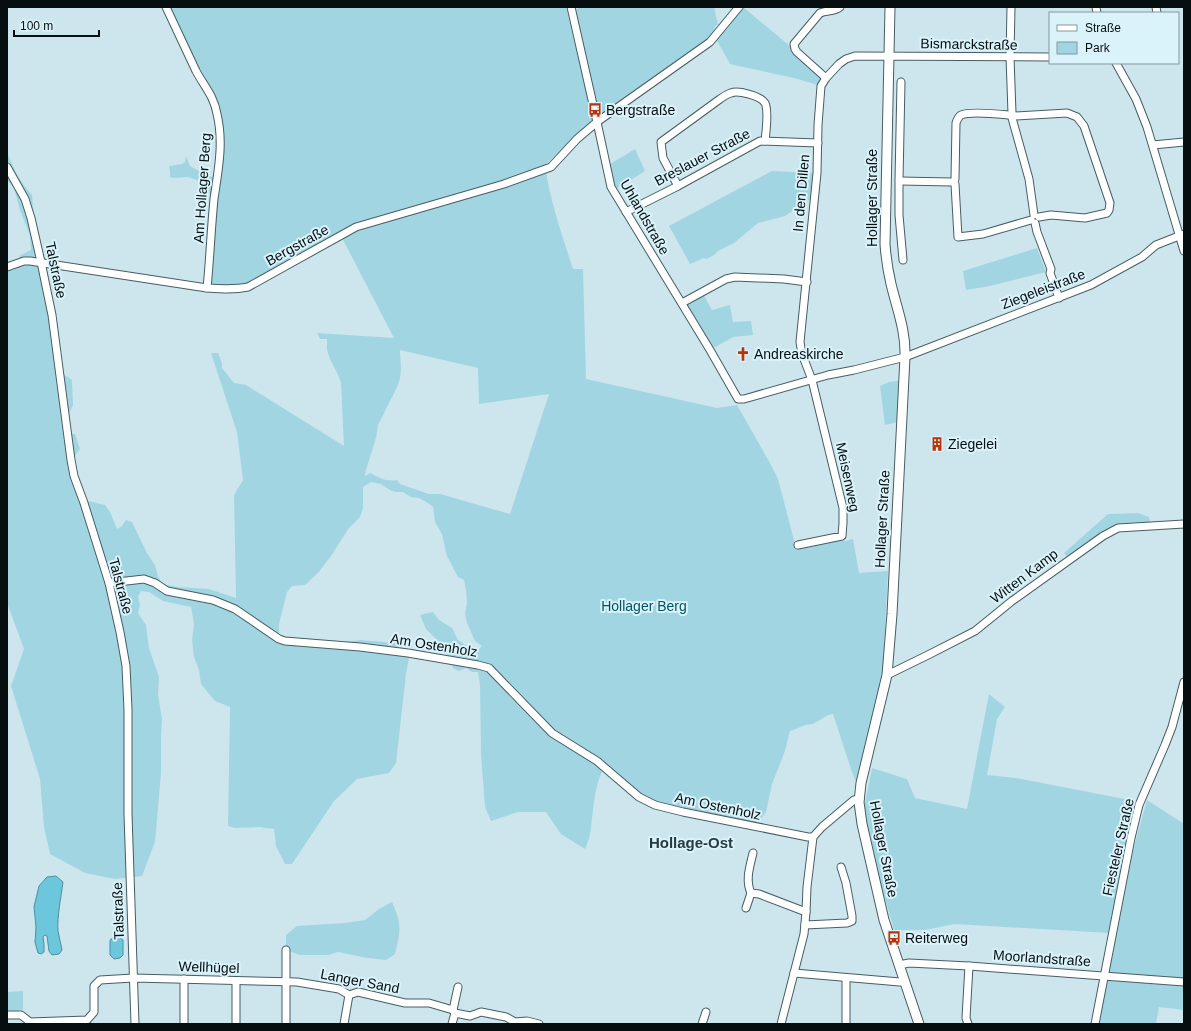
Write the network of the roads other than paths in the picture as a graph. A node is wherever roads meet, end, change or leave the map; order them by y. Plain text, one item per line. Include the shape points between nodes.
1 (166, 7) edge
2 (571, 7) edge
3 (739, 7) edge
4 (840, 7) edge
5 (890, 7) edge
6 (1011, 7) edge
7 (888, 56) junction
8 (1010, 57) junction
9 (1049, 58) edge
10 (1117, 64) edge
11 (826, 78) junction
12 (901, 82) dead end
13 (1012, 115) junction
14 (597, 122) junction
15 (765, 141) junction
16 (1184, 142) edge
17 (818, 143) junction
18 (1153, 145) junction
19 (7, 167) edge
20 (885, 181) junction
21 (899, 181) junction
22 (954, 182) junction
23 (678, 186) junction
24 (626, 212) junction
25 (1035, 219) junction
26 (1182, 234) edge
27 (1184, 251) edge
28 (903, 260) dead end
29 (41, 262) junction
30 (7, 267) edge
31 (807, 282) junction
32 (207, 288) junction
33 (1058, 298) junction
34 (682, 303) junction
35 (905, 357) junction
36 (812, 380) junction
37 (738, 399) joint
38 (1184, 524) edge
39 (798, 545) dead end
40 (109, 584) junction
41 (887, 674) junction
42 (1184, 682) edge
43 (860, 799) junction
44 (813, 837) junction
45 (753, 853) dead end
46 (841, 867) dead end
47 (750, 893) junction
48 (746, 908) dead end
49 (806, 912) junction
50 (805, 925) junction
51 (286, 950) dead end
52 (899, 965) junction
53 (969, 966) junction
54 (794, 973) junction
55 (1104, 976) junction
56 (133, 978) junction
57 (846, 978) junction
58 (184, 979) junction
59 (236, 981) junction
60 (285, 981) junction
61 (904, 981) junction
62 (1184, 982) edge
63 (458, 988) dead end
64 (349, 995) junction
65 (454, 1012) junction
66 (706, 1012) dead end
67 (7, 1015) edge
68 (87, 1022) edge
69 (31, 1023) edge
70 (515, 1023) edge
71 (135, 1024) edge
72 (184, 1024) edge
73 (236, 1024) edge
74 (286, 1024) edge
75 (344, 1024) edge
76 (452, 1024) edge
77 (539, 1024) edge
78 (702, 1024) edge
79 (781, 1024) edge
80 (846, 1024) edge
81 (918, 1024) edge
82 (968, 1024) edge
83 (1095, 1024) edge

1 - 32 street, Am Hollager Berg via 211,95 219,126 220,158
2 - 14 street, Uhlandstraße
3 - 14 street, Bergstraße via 710,42
4 - 11 street via 820,13 794,44 797,52
5 - 7 main road, Hollager Straße
6 - 8 street
7 - 8 street, Bismarckstraße
7 - 11 street, In den Dillen via 855,56 846,59
7 - 20 main road, Hollager Straße
8 - 9 street, Bismarckstraße
8 - 13 street
10 - 18 street via 1136,99
11 - 17 street, In den Dillen via 820,94
12 - 21 street
13 - 22 street via 975,113 958,118
13 - 25 street via 1029,179
13 - 25 street via 1066,113 1077,117 1084,126 1110,204 1107,213 1085,218 1051,214
14 - 24 street, Uhlandstraße via 611,187
14 - 32 street, Bergstraße via 551,167 504,184 356,228 248,287 237,290
15 - 17 street, Breslauer Straße
15 - 23 street, Breslauer Straße via 760,141
15 - 23 street via 765,103 761,99 740,92 730,93 661,142 663,158
16 - 18 street
17 - 31 street, In den Dillen
18 - 26 street
19 - 29 street, Talstraße via 25,199
20 - 21 street
20 - 35 main road, Hollager Straße via 886,261 903,325
21 - 22 street
21 - 28 street
22 - 25 street via 958,237 983,234
23 - 24 street, Breslauer Straße
24 - 34 street, Uhlandstraße
25 - 33 street
26 - 27 street
26 - 33 street, Ziegeleistraße via 1156,245 1142,257 1092,285
29 - 30 street, Bergstraße via 24,261
29 - 32 street, Bergstraße
29 - 40 street, Talstraße via 53,322 74,476
31 - 34 street via 735,277 726,279
31 - 36 street, In den Dillen via 800,342
33 - 35 street, Ziegeleistraße
34 - 37 street, Uhlandstraße
35 - 36 street, Ziegeleistraße
35 - 41 main road, Hollager Straße
36 - 37 street, Ziegeleistraße
36 - 39 street, Meisenweg via 843,508 843,531 842,536
38 - 41 street, Witten Kamp via 1118,528 1012,601 975,631
40 - 44 street, Am Ostenholz via 144,579 167,591 213,600 235,609 285,641 360,647 478,664 489,668 552,732 597,761 644,800 692,814
40 - 56 street, Talstraße via 126,666
41 - 43 main road, Hollager Straße
42 - 55 street, Fiesteler Straße via 1165,745 1144,792 1130,838
43 - 44 street via 854,800
43 - 52 main road, Hollager Straße via 862,824 884,920
44 - 49 street
45 - 47 street via 748,881
46 - 50 street via 852,921
47 - 48 street
47 - 49 street
49 - 50 street
50 - 54 street
51 - 60 street
52 - 53 street, Moorlandstraße via 909,963
52 - 61 main road, Hollager Straße
53 - 55 street, Moorlandstraße
53 - 82 street via 966,1018
54 - 57 street
54 - 79 street
55 - 62 street, Moorlandstraße
55 - 83 street, Fiesteler Straße
56 - 58 street, Wellhügel
56 - 68 street, Wellhügel via 100,980 94,986 94,1012
56 - 71 street, Talstraße
57 - 61 street
57 - 80 street
58 - 59 street, Wellhügel
58 - 72 street
59 - 60 street, Wellhügel
59 - 73 street
60 - 64 street, Langer Sand via 339,989
60 - 74 street
61 - 81 main road, Hollager Straße
63 - 65 street
64 - 65 street, Langer Sand via 358,992 405,1003 429,1003
64 - 75 street
65 - 70 street, Langer Sand via 470,1016 481,1012 506,1017
65 - 76 street
66 - 78 street
67 - 69 street via 21,1014
68 - 69 street
70 - 77 street, Langer Sand via 527,1021

